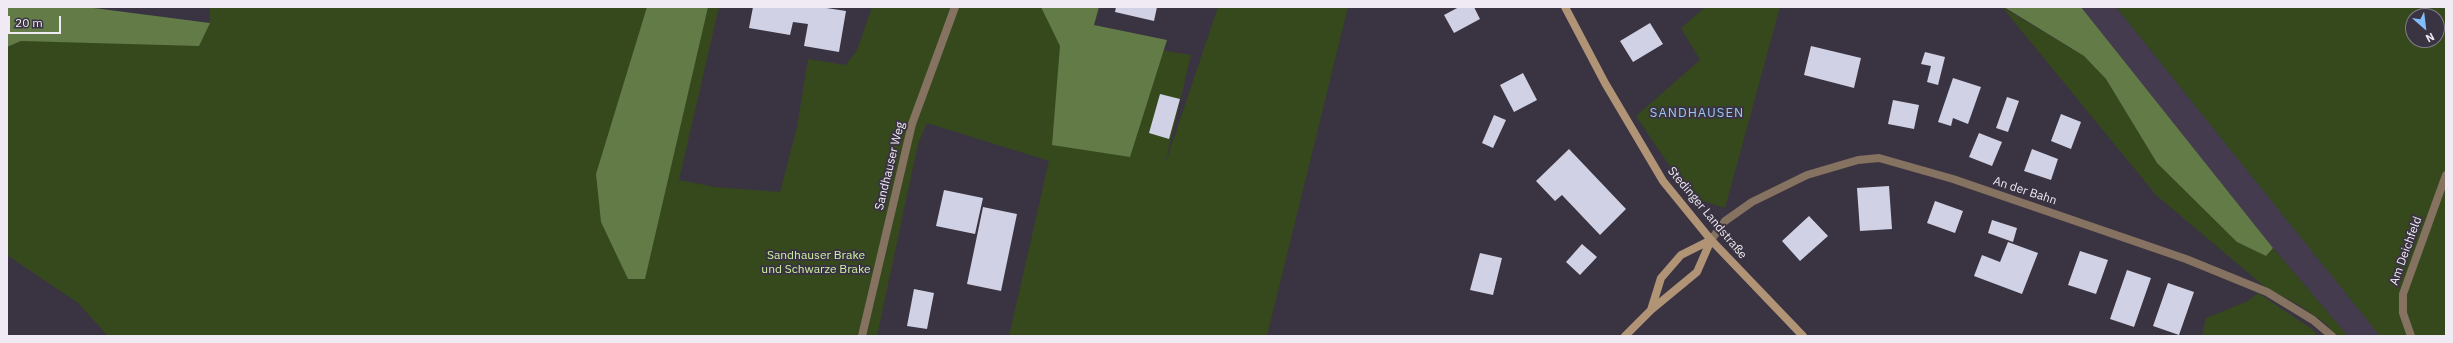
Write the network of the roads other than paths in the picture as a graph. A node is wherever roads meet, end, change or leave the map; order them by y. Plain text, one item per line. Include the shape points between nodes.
1 (955, 7) edge
2 (1565, 7) edge
3 (2446, 174) edge
4 (1711, 240) junction
5 (1651, 310) junction
6 (862, 336) edge
7 (1625, 336) edge
8 (1802, 336) edge
9 (2332, 336) edge
10 (2411, 336) edge

1 - 6 street, Sandhauser Weg via 912,124
2 - 4 main road, Stedinger Landstraße via 1605,83 1663,181
3 - 10 street, Am Deichfeld via 2403,294 2403,313
4 - 5 main road via 1697,272
4 - 5 main road via 1680,255 1661,278
4 - 8 main road, Stedinger Landstraße
4 - 9 street, An der Bahn via 1724,220 1752,202 1808,175 1858,160 1879,158 1953,179 2186,258 2267,292 2313,320
5 - 7 main road

